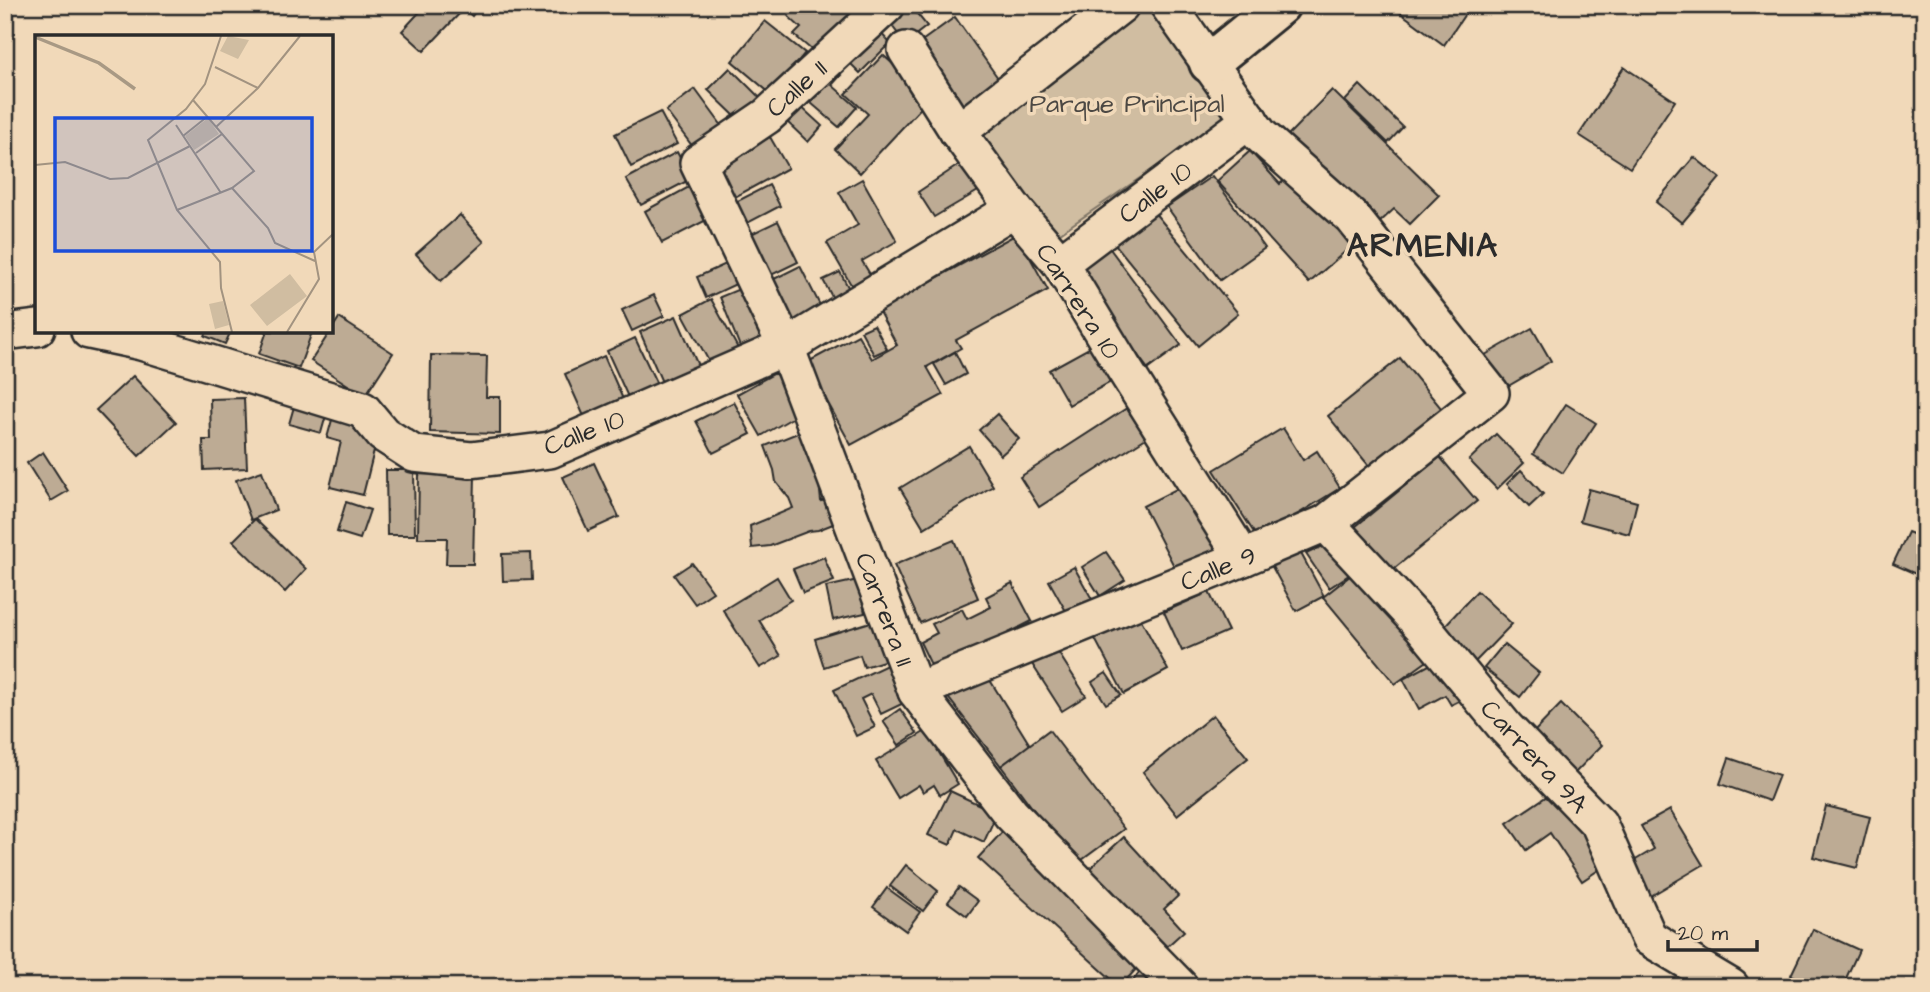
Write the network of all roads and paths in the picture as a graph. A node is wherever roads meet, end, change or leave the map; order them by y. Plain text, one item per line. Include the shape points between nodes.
1 (887, 5) edge
2 (1121, 5) edge
3 (1168, 5) edge
4 (1280, 5) edge
5 (906, 50) dead end
6 (1209, 63) junction
7 (1250, 120) junction
8 (958, 132) junction
9 (698, 163) joint
10 (1014, 209) junction
11 (1059, 263) junction
12 (35, 328) edge
13 (5, 332) edge
14 (94, 332) edge
15 (786, 347) junction
16 (1326, 523) junction
17 (1243, 558) junction
18 (916, 691) junction
19 (1180, 987) edge
20 (1731, 987) edge

1 - 9 street, Calle 11 via 767,116
2 - 8 street
3 - 6 street
4 - 6 street
5 - 8 street, Carrera 10
6 - 7 street
7 - 11 street, Calle 10
7 - 16 street, Calle 9 via 1260,135 1352,217 1491,393
8 - 10 street, Carrera 10
9 - 15 street, Carrera 11
10 - 11 street, Carrera 10
10 - 15 street, Calle 10
11 - 17 street, Carrera 10
12 - 13 street
14 - 15 street, Calle 10 via 141,342 363,410 383,434 414,454 471,460 550,450
15 - 18 street, Carrera 11
16 - 17 street, Calle 9
16 - 20 street, Carrera 9A via 1421,625 1506,727 1599,824 1649,938
17 - 18 street, Calle 9
18 - 19 street, Carrera 11 via 1011,814

